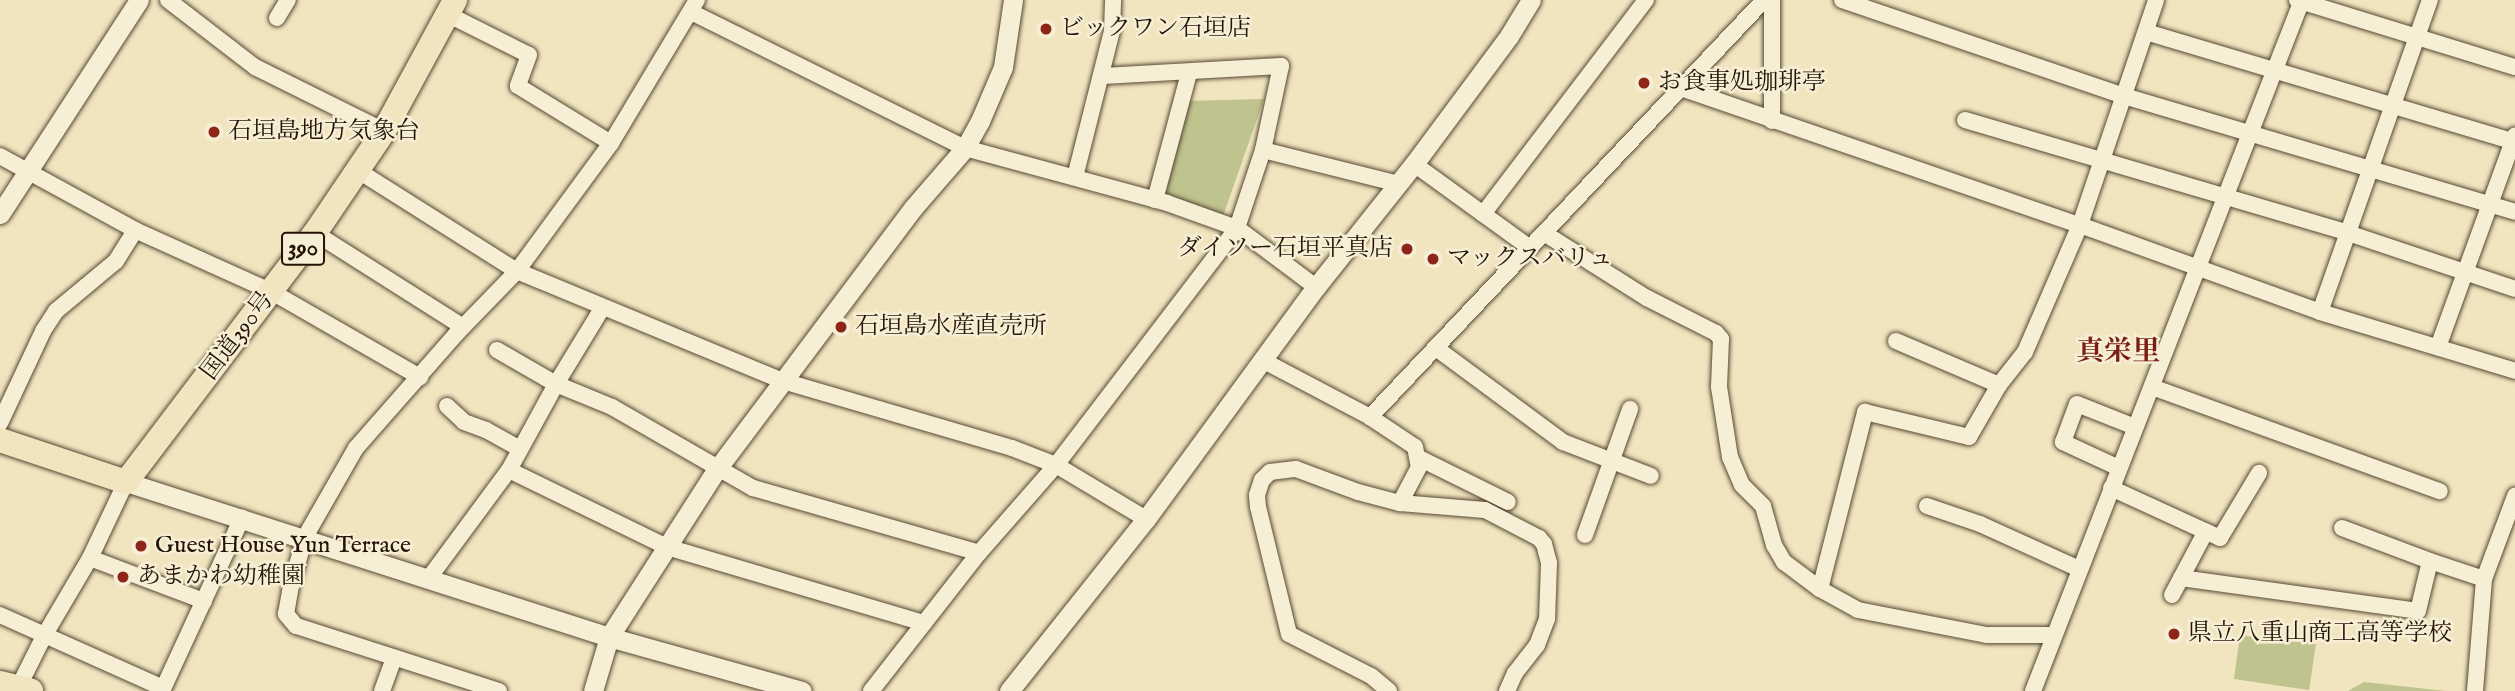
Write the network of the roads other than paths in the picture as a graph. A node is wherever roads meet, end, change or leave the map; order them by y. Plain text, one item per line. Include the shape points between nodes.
1 (139, 0) edge
2 (167, 0) edge
3 (288, 0) edge
4 (1013, 0) edge
5 (1113, 0) edge
6 (1531, 0) edge
7 (1646, 0) edge
8 (1763, 0) edge
9 (1772, 0) edge
10 (1842, 0) edge
11 (2156, 0) edge
12 (2300, 0) edge
13 (2430, 0) edge
14 (694, 6) edge
15 (452, 7) edge
16 (277, 18) dead end
17 (2147, 32) junction
18 (2417, 38) junction
19 (2515, 67) edge
20 (2275, 68) junction
21 (1189, 73) junction
22 (1102, 76) junction
23 (1681, 88) junction
24 (2124, 96) junction
25 (2394, 103) junction
26 (1965, 120) dead end
27 (1772, 121) junction
28 (384, 131) junction
29 (2250, 135) junction
30 (2514, 140) edge
31 (611, 143) junction
32 (965, 148) junction
33 (1263, 150) junction
34 (0, 156) edge
35 (2102, 160) junction
36 (1414, 164) junction
37 (357, 170) junction
38 (25, 172) junction
39 (2370, 172) junction
40 (1075, 177) junction
41 (1398, 184) junction
42 (2226, 197) junction
43 (1155, 200) junction
44 (2488, 204) junction
45 (2515, 212) edge
46 (0, 214) edge
47 (1483, 214) junction
48 (2080, 225) junction
49 (1237, 228) junction
50 (135, 230) junction
51 (315, 233) junction
52 (1544, 233) junction
53 (2348, 233) junction
54 (1530, 248) junction
55 (2199, 269) junction
56 (517, 271) junction
57 (2466, 271) junction
58 (1317, 287) junction
59 (2515, 289) edge
60 (272, 292) junction
61 (603, 307) junction
62 (2319, 312) junction
63 (463, 327) junction
64 (1896, 341) dead end
65 (2438, 347) junction
66 (1436, 348) junction
67 (497, 350) dead end
68 (1264, 361) junction
69 (2515, 371) edge
70 (420, 377) junction
71 (783, 381) junction
72 (556, 384) junction
73 (1999, 385) junction
74 (2152, 387) junction
75 (447, 406) dead end
76 (1630, 409) dead end
77 (1370, 417) junction
78 (0, 423) edge
79 (2135, 427) junction
80 (0, 440) edge
81 (520, 449) junction
82 (1419, 458) junction
83 (1612, 461) junction
84 (1056, 466) junction
85 (2119, 468) junction
86 (717, 469) junction
87 (509, 470) junction
88 (2259, 473) dead end
89 (1651, 477) dead end
90 (126, 482) junction
91 (2110, 488) junction
92 (2440, 491) dead end
93 (2515, 496) edge
94 (1508, 502) dead end
95 (1400, 503) junction
96 (1927, 506) dead end
97 (242, 518) junction
98 (1146, 519) junction
99 (2342, 528) dead end
100 (2206, 531) junction
101 (1585, 536) dead end
102 (305, 537) junction
103 (667, 547) junction
104 (979, 553) junction
105 (90, 558) junction
106 (2430, 561) junction
107 (2079, 569) junction
108 (429, 578) junction
109 (2181, 578) junction
110 (2484, 579) junction
111 (1820, 589) junction
112 (2172, 595) dead end
113 (204, 600) junction
114 (0, 615) edge
115 (923, 623) junction
116 (2054, 635) junction
117 (44, 636) junction
118 (609, 637) junction
119 (394, 658) junction
120 (16, 687) edge
121 (163, 690) edge
122 (382, 691) edge
123 (499, 691) edge
124 (593, 691) edge
125 (802, 691) edge
126 (871, 691) edge
127 (1009, 691) edge
128 (1388, 691) edge
129 (1507, 691) edge
130 (2033, 691) edge
131 (2475, 691) edge

1 - 38 street
2 - 28 street via 256,67
3 - 16 street
4 - 32 street via 1003,67
5 - 22 street
6 - 36 street
7 - 47 street
8 - 23 street
9 - 27 street
10 - 24 street
11 - 17 street
12 - 18 street
12 - 20 street
13 - 18 street
14 - 31 street
14 - 32 street
15 - 28 highway, 国道390号 / 390
15 - 31 street via 529,55 518,86
17 - 20 street
17 - 24 street
18 - 19 street
18 - 25 street
20 - 25 street
20 - 29 street
21 - 22 street
21 - 33 street via 1281,66
21 - 43 street
22 - 40 street
23 - 27 street
23 - 52 street
24 - 29 street
24 - 35 street
25 - 30 street
25 - 39 street
26 - 35 street
27 - 48 street
28 - 37 highway, 国道390号 / 390
29 - 39 street
29 - 42 street
30 - 44 street
31 - 56 street
32 - 40 street
32 - 71 street
33 - 41 street
33 - 49 street
34 - 38 street
35 - 42 street
35 - 48 street
36 - 41 street
36 - 47 street
37 - 51 highway, 国道390号 / 390
37 - 56 street
38 - 46 street
38 - 50 street
39 - 44 street
39 - 53 street
40 - 43 street
41 - 58 street
42 - 53 street
42 - 55 street
43 - 49 street
44 - 45 street
44 - 57 street
47 - 54 street
48 - 55 street
48 - 73 street via 2025,352
49 - 58 street
49 - 84 street
50 - 60 street
50 - 78 street via 116,261 56,312
51 - 60 highway, 国道390号 / 390
51 - 63 street
52 - 54 street
52 - 111 street via 1721,339 1719,387 1730,457 1742,485 1763,506 1784,562
53 - 57 street
53 - 62 street
54 - 66 street
55 - 62 street
55 - 74 street
56 - 61 street
56 - 63 street
57 - 59 street
57 - 65 street
58 - 68 street
60 - 70 street
60 - 90 highway, 国道390号 / 390
61 - 71 street
61 - 72 street
62 - 65 street
63 - 70 street
64 - 73 street
65 - 69 street
66 - 77 street
66 - 83 street via 1563,442
67 - 72 street
68 - 77 street
68 - 98 street
70 - 102 street via 356,448
71 - 84 street via 1012,448
71 - 86 street
72 - 81 street
72 - 86 street via 612,407
73 - 111 street via 1969,437 1865,412
74 - 79 street
74 - 92 street
75 - 81 street via 464,422
76 - 83 street
77 - 82 street via 1406,439
79 - 85 street
79 - 85 street via 2077,404 2063,442
80 - 90 highway
81 - 87 street
82 - 94 street
82 - 95 street via 1417,474
83 - 89 street
83 - 101 street
84 - 98 street
84 - 104 street
85 - 91 street
86 - 103 street
86 - 104 street via 753,488
87 - 103 street
87 - 108 street
88 - 100 street via 2220,538
90 - 97 street
90 - 105 street
91 - 100 street
91 - 107 street
93 - 110 street
95 - 128 street via 1286,468 1270,472 1258,495 1289,634 1371,676
95 - 129 street via 1485,510 1544,544 1549,563 1544,633
96 - 107 street via 1980,524
97 - 102 street
97 - 113 street
98 - 127 street
99 - 106 street
100 - 109 street
102 - 108 street
102 - 119 street via 286,614 296,626
103 - 115 street
103 - 118 street
104 - 115 street
105 - 113 street
105 - 117 street
106 - 109 street via 2418,611
106 - 110 street
107 - 116 street
108 - 118 street
109 - 112 street
110 - 131 street
111 - 116 street via 1858,610 1881,616 1987,635
113 - 121 street
114 - 117 street
115 - 126 street
116 - 130 street
117 - 120 street
117 - 121 street
118 - 124 street
118 - 125 street
119 - 122 street
119 - 123 street

